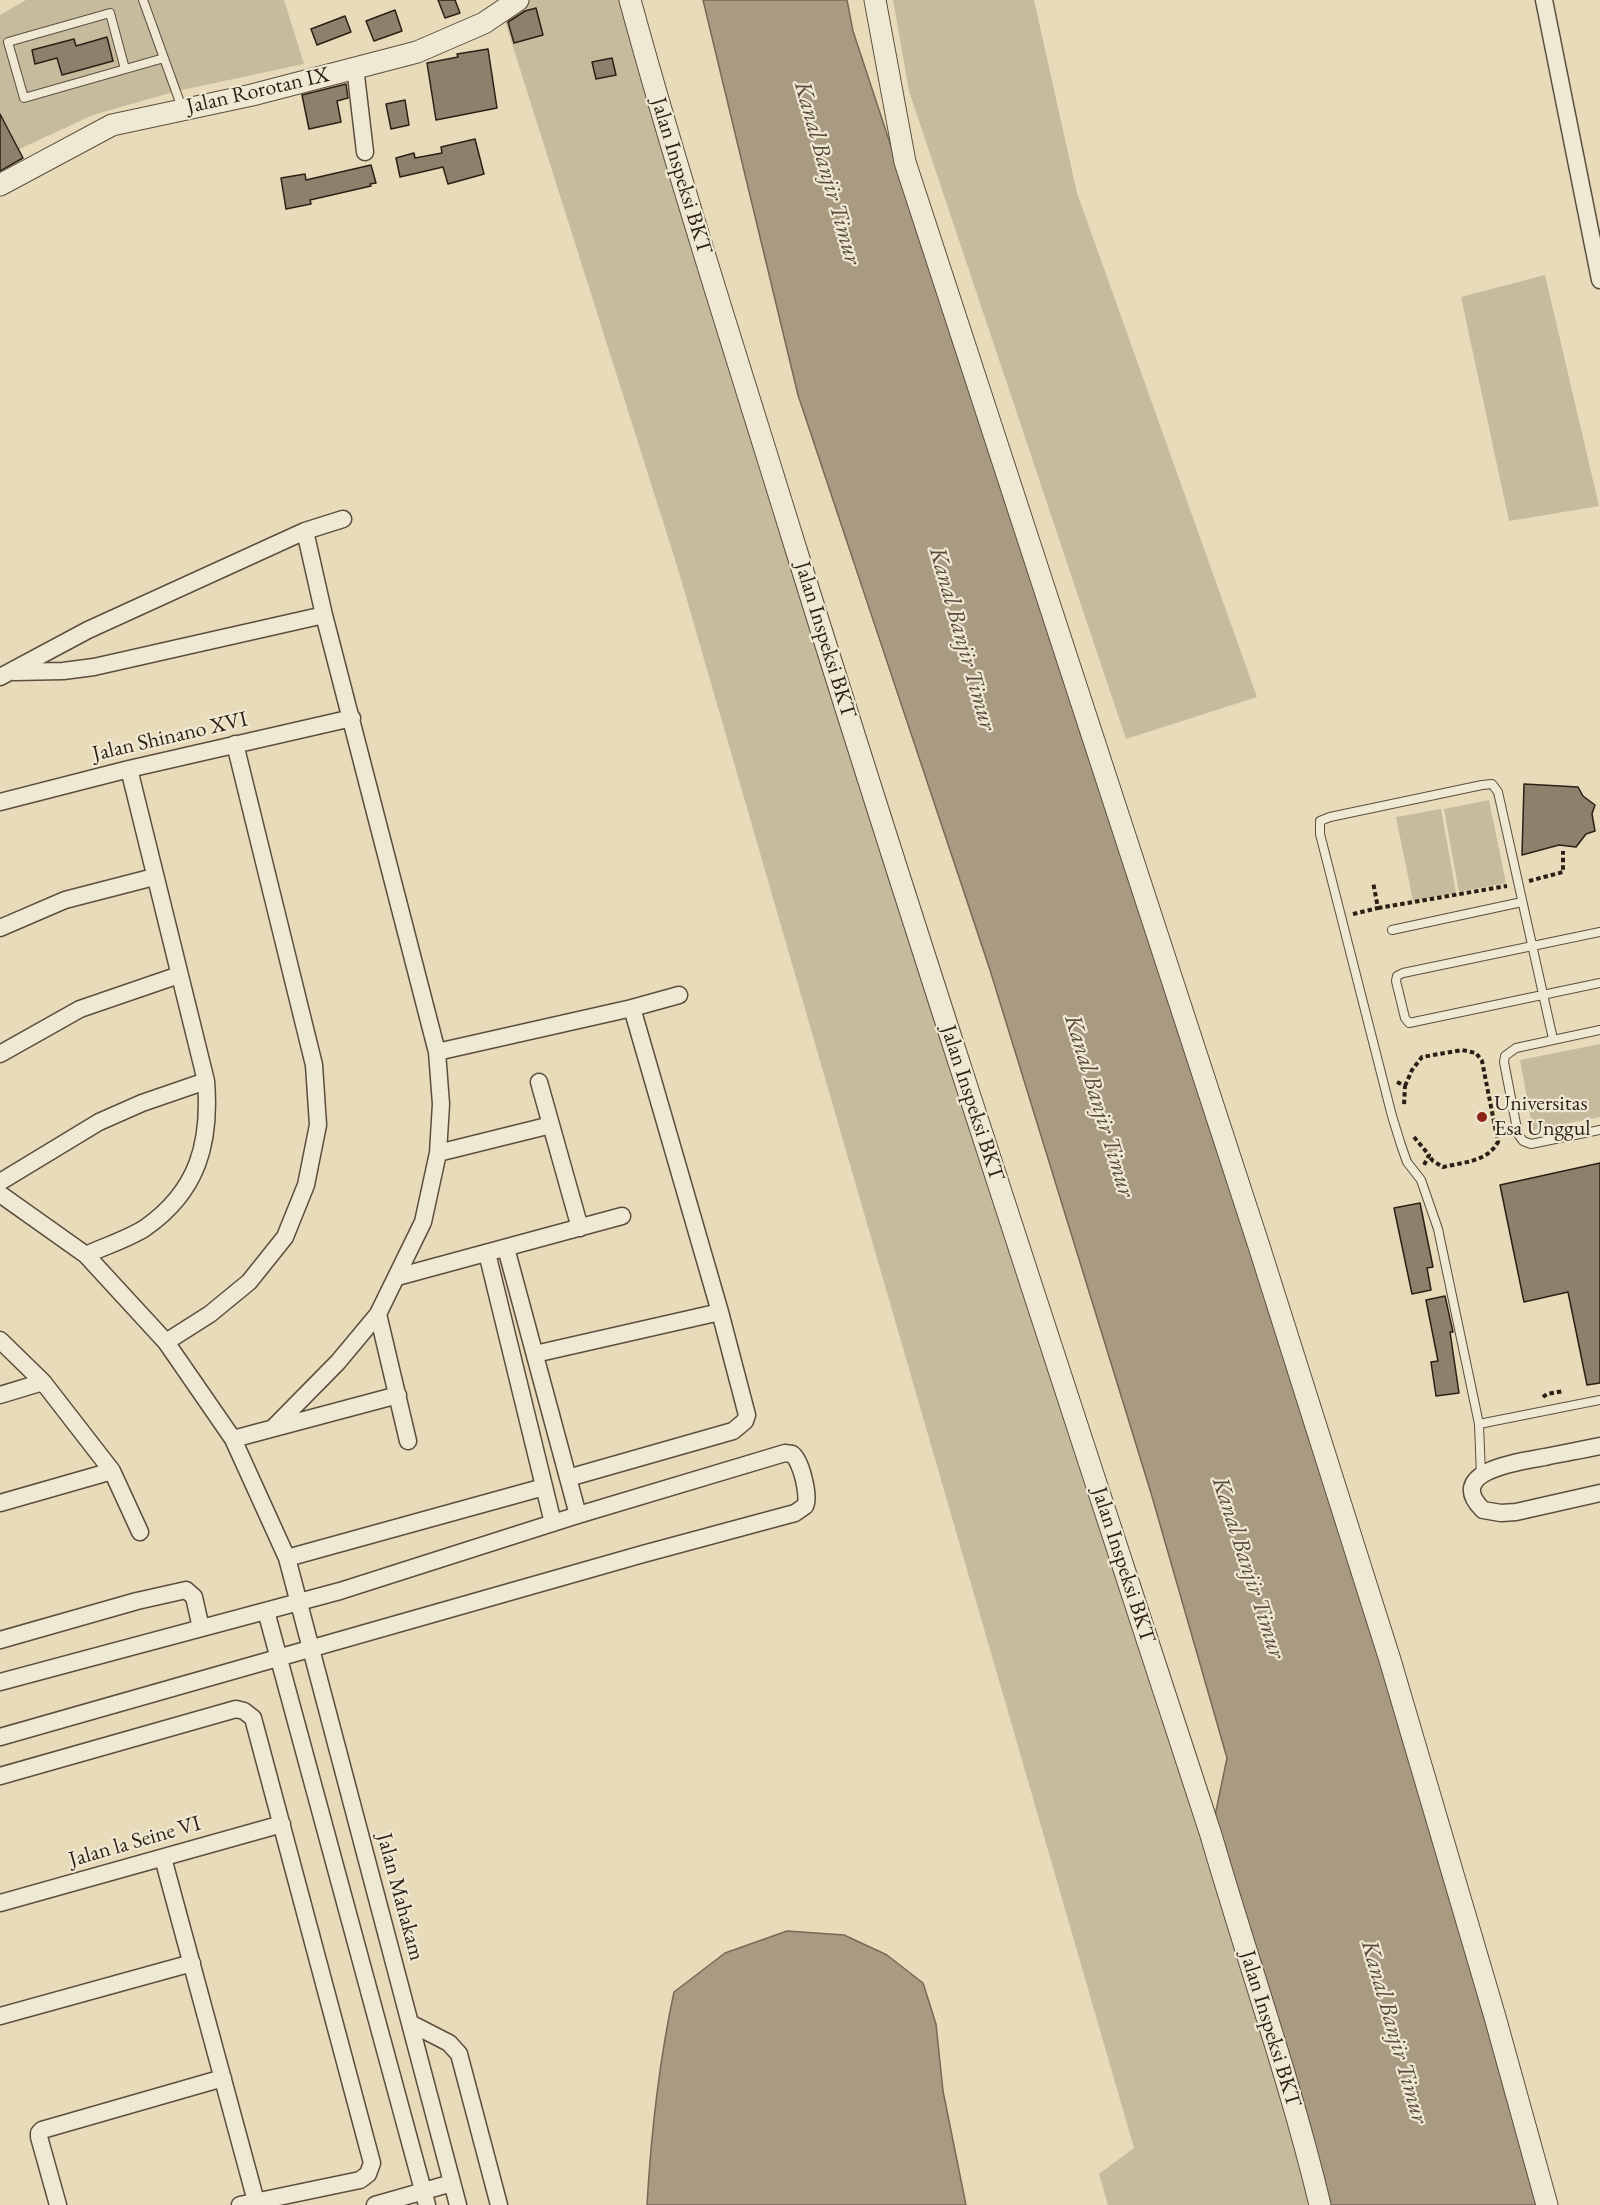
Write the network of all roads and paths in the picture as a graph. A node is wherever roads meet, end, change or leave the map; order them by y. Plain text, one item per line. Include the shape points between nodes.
1 (143, 0) edge
2 (518, 0) edge
3 (630, 0) edge
4 (874, 0) edge
5 (1545, 0) edge
6 (164, 58) junction
7 (355, 67) junction
8 (125, 69) junction
9 (182, 109) junction
10 (365, 152) dead end
11 (0, 185) edge
12 (1600, 280) edge
13 (343, 519) dead end
14 (305, 531) junction
15 (324, 615) junction
16 (5, 674) edge
17 (352, 718) junction
18 (234, 744) junction
19 (129, 769) junction
20 (0, 802) edge
21 (1563, 850) dead end
22 (154, 877) junction
23 (1373, 882) dead end
24 (1519, 884) junction
25 (1522, 902) junction
26 (1350, 904) dead end
27 (1378, 908) junction
28 (1353, 914) junction
29 (1355, 925) dead end
30 (0, 927) edge
31 (1392, 930) dead end
32 (1600, 932) edge
33 (1532, 946) junction
34 (178, 975) junction
35 (1600, 983) edge
36 (680, 995) dead end
37 (1544, 996) junction
38 (632, 1008) junction
39 (1600, 1030) edge
40 (1553, 1039) junction
41 (436, 1052) junction
42 (0, 1054) edge
43 (1395, 1080) dead end
44 (206, 1081) junction
45 (539, 1082) dead end
46 (1405, 1086) junction
47 (1404, 1108) dead end
48 (551, 1125) junction
49 (1409, 1130) dead end
50 (1600, 1130) edge
51 (438, 1153) junction
52 (1428, 1155) junction
53 (1425, 1170) dead end
54 (0, 1182) edge
55 (0, 1194) edge
56 (621, 1216) dead end
57 (580, 1228) junction
58 (506, 1248) junction
59 (487, 1253) junction
60 (86, 1255) junction
61 (398, 1277) junction
62 (720, 1312) junction
63 (378, 1314) junction
64 (0, 1340) edge
65 (166, 1342) junction
66 (535, 1354) junction
67 (43, 1382) junction
68 (1569, 1390) dead end
69 (0, 1395) edge
70 (398, 1395) junction
71 (1600, 1400) edge
72 (1535, 1404) dead end
73 (1479, 1424) junction
74 (274, 1427) junction
75 (233, 1439) junction
76 (408, 1441) dead end
77 (1600, 1446) edge
78 (112, 1471) junction
79 (566, 1471) junction
80 (1481, 1475) junction
81 (542, 1479) junction
82 (1600, 1493) edge
83 (0, 1503) edge
84 (578, 1515) junction
85 (553, 1523) junction
86 (140, 1532) dead end
87 (287, 1558) junction
88 (299, 1601) junction
89 (266, 1611) junction
90 (201, 1628) junction
91 (0, 1640) edge
92 (310, 1648) junction
93 (279, 1658) junction
94 (0, 1682) edge
95 (0, 1737) edge
96 (0, 1776) edge
97 (282, 1824) junction
98 (163, 1858) junction
99 (0, 1903) edge
100 (192, 1963) junction
101 (0, 2016) edge
102 (410, 2024) junction
103 (223, 2078) junction
104 (452, 2183) junction
105 (426, 2198) edge
106 (251, 2204) edge
107 (58, 2205) edge
108 (375, 2205) edge
109 (458, 2205) edge
110 (499, 2205) edge
111 (1320, 2205) edge
112 (1547, 2205) edge

1 - 6 lane
2 - 7 street, Jalan Rorotan IX via 484,23 445,41
3 - 111 street, Jalan Inspeksi BKT via 670,144 854,735 1211,1835 1283,2066
4 - 112 street via 905,162 1390,1660
5 - 12 street
6 - 8 lane
6 - 9 lane
7 - 9 street, Jalan Rorotan IX
7 - 10 street
8 - 8 lane via 24,98 8,42 110,14
9 - 11 street, Jalan Rorotan IX via 110,126
13 - 14 street
14 - 15 street
14 - 16 street via 88,630
15 - 16 street via 94,667
15 - 17 street
17 - 18 street, Jalan Shinano XVI
17 - 41 street
18 - 19 street, Jalan Shinano XVI
18 - 65 street via 314,1065 318,1125 306,1185 285,1237 249,1282 210,1314
19 - 20 street, Jalan Shinano XVI
19 - 22 street
21 - 24 path via 1563,872
22 - 30 street via 65,900
22 - 34 street
23 - 27 path
24 - 25 lane
24 - 27 path
24 - 73 lane via 1498,792 1492,784 1320,821 1320,834 1392,1116 1407,1162 1421,1180 1438,1229
25 - 31 lane
25 - 33 lane
26 - 28 path
27 - 28 path
28 - 29 path
32 - 33 lane
33 - 37 lane
33 - 37 lane via 1403,973 1396,981 1409,1023
34 - 42 street via 80,1009
34 - 44 street
35 - 37 lane
36 - 38 street
37 - 40 lane
38 - 41 street
38 - 62 street
39 - 40 lane
40 - 50 lane via 1516,1048 1505,1056 1518,1134 1531,1144
41 - 51 street via 441,1104
43 - 46 path
44 - 54 street via 99,1122
44 - 60 street via 208,1112 200,1160 179,1199 144,1228
45 - 48 street
46 - 47 path
46 - 52 path via 1422,1057 1462,1050 1476,1053 1482,1061 1498,1142 1494,1149 1484,1158 1443,1167
48 - 51 street
48 - 57 street
49 - 52 path
51 - 61 street via 423,1222
52 - 53 path
55 - 60 street, Jalan Mahakam
56 - 57 street
57 - 58 street
58 - 59 street
58 - 66 street
59 - 61 street
59 - 81 street
60 - 65 street, Jalan Mahakam
61 - 63 street
62 - 66 street
62 - 79 street via 746,1408 745,1421 733,1431
63 - 70 street
63 - 74 street via 338,1362
64 - 67 street
65 - 75 street, Jalan Mahakam
66 - 79 street
67 - 69 street
67 - 78 street
68 - 72 path via 1547,1394
70 - 74 street
70 - 76 street
71 - 73 lane
73 - 80 lane
74 - 75 street
75 - 87 street, Jalan Mahakam
77 - 80 street via 1496,1467
78 - 83 street
78 - 86 street
79 - 81 street
79 - 84 street
80 - 82 street via 1473,1491 1479,1505 1489,1512 1516,1512
81 - 85 street
81 - 87 street
84 - 85 street
84 - 92 street via 788,1453 798,1460 808,1496 805,1506 795,1513
85 - 88 street
87 - 88 street, Jalan Mahakam
88 - 89 street
88 - 92 street, Jalan Mahakam
89 - 90 street
89 - 93 street
90 - 91 street via 194,1597 186,1590
90 - 94 street
92 - 93 street
92 - 102 street, Jalan Mahakam
93 - 95 street
93 - 105 street
96 - 97 street via 236,1709 249,1714 255,1723
97 - 98 street, Jalan la Seine VI
97 - 106 street via 372,2163 368,2174 360,2180
98 - 99 street, Jalan la Seine VI
98 - 100 street
100 - 101 street
100 - 103 street
102 - 104 street, Jalan Mahakam
102 - 110 street via 449,2043 459,2054
103 - 106 street
103 - 107 street via 42,2130 39,2137
104 - 105 street
104 - 109 street, Jalan Mahakam
105 - 108 street

